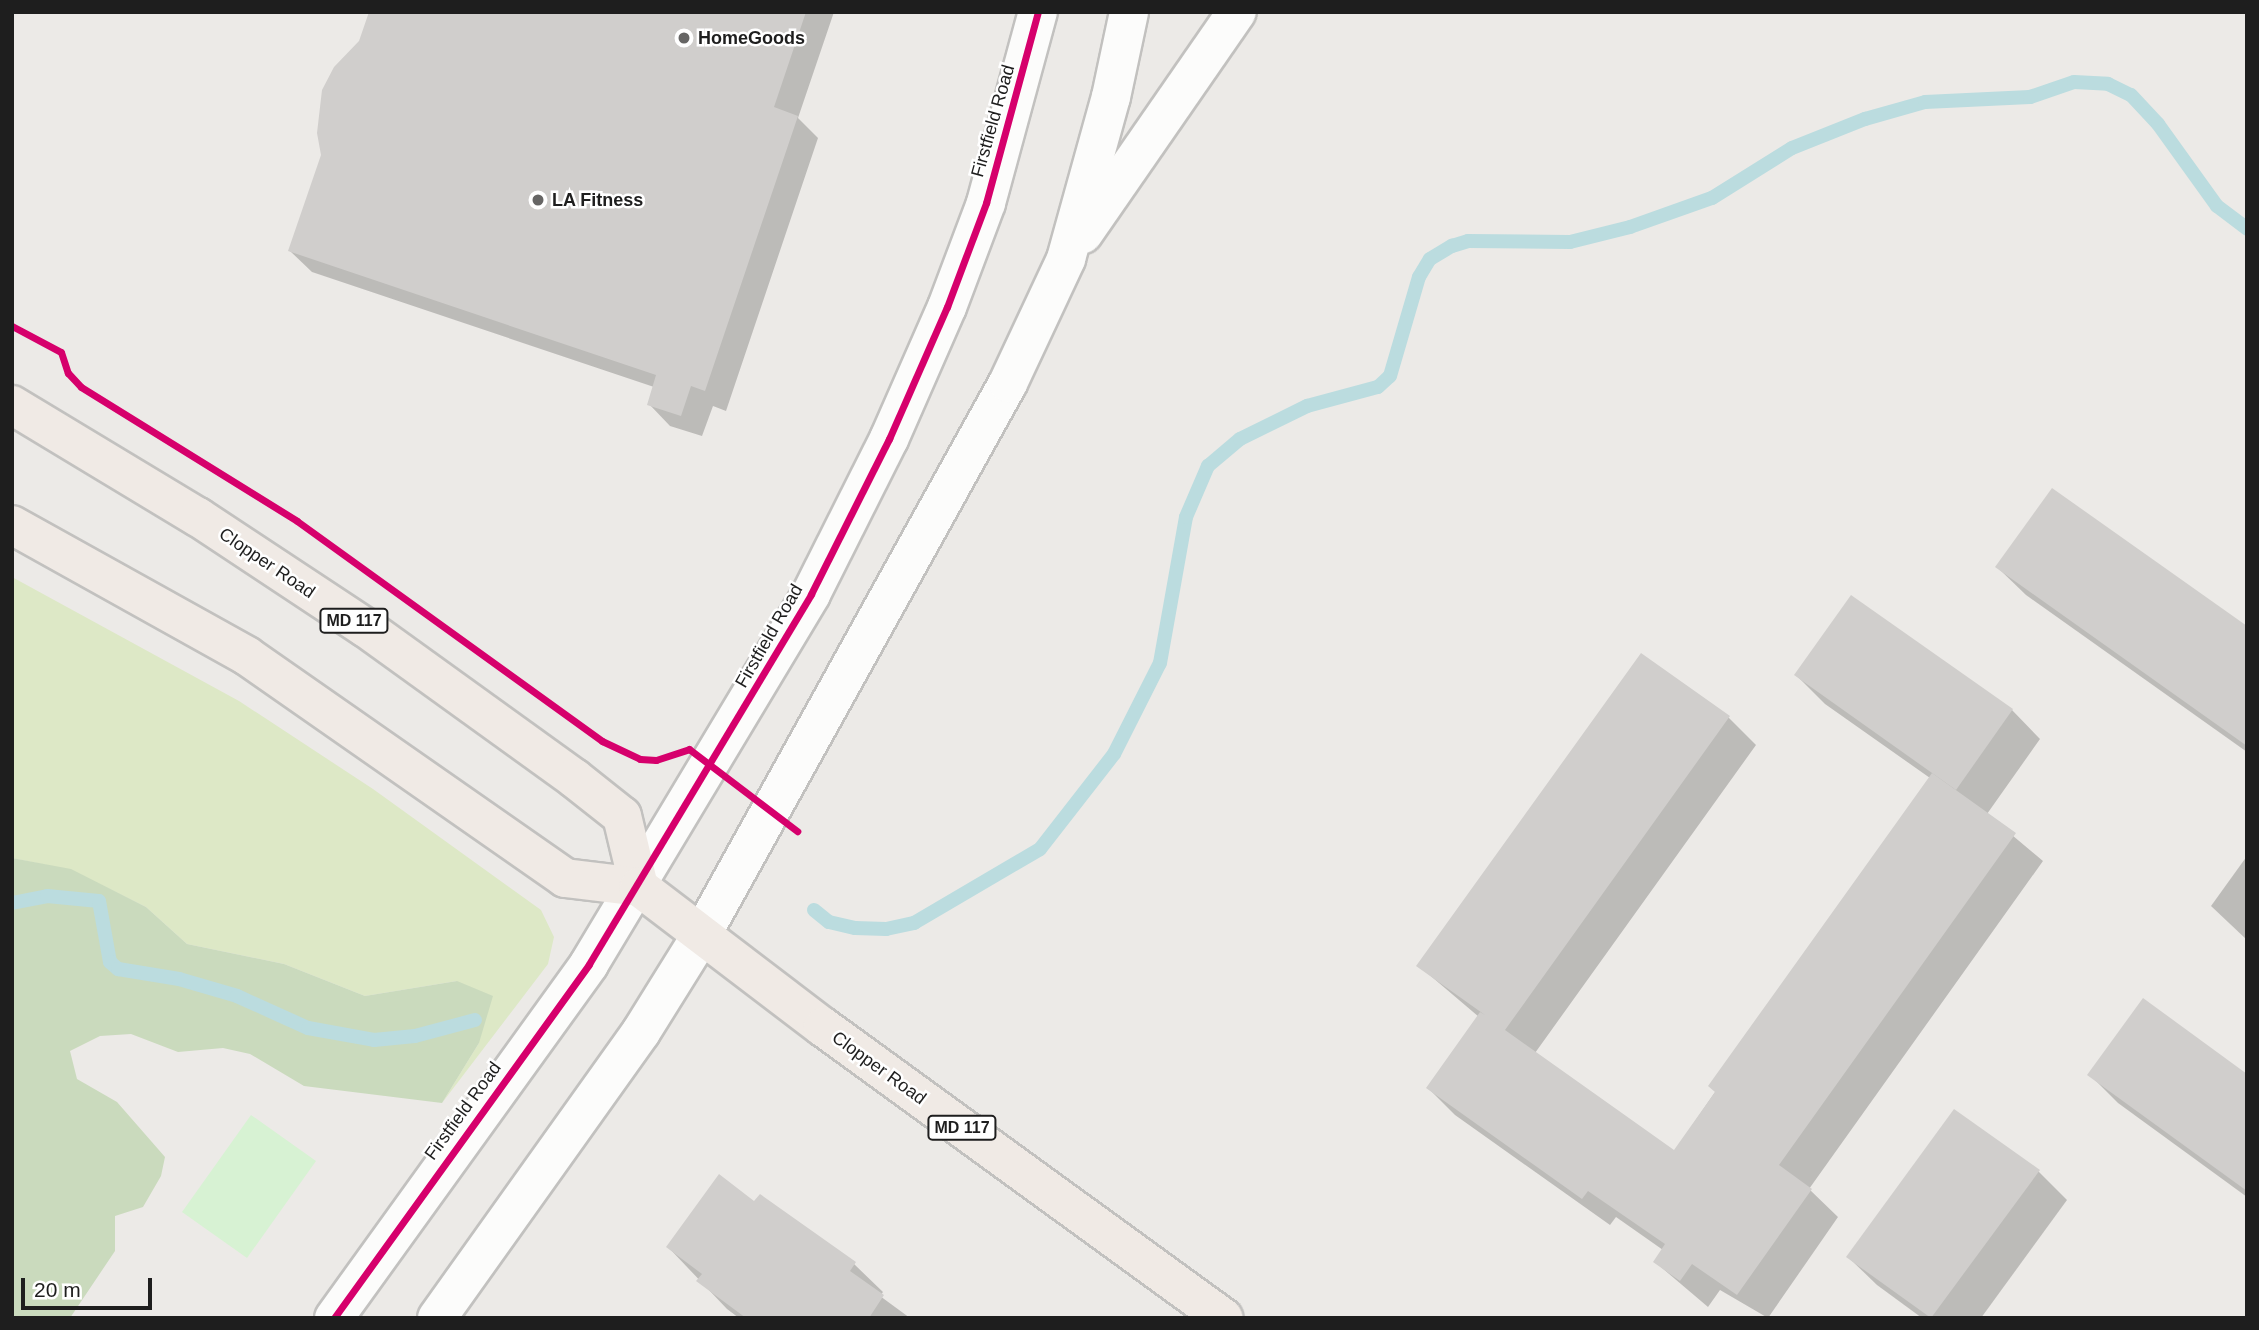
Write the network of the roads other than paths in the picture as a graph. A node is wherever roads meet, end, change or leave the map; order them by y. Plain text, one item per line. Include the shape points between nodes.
1 (1038, 12) edge
2 (1129, 12) edge
3 (1237, 12) edge
4 (1066, 259) junction
5 (16, 408) edge
6 (12, 525) edge
7 (639, 887) junction
8 (702, 934) junction
9 (334, 1318) edge
10 (437, 1318) edge
11 (1224, 1318) edge

1 - 7 street, Firstfield Road via 986,203 895,427 804,606
2 - 4 street via 1111,97
3 - 4 street
4 - 8 street via 1008,383
5 - 7 main road, Clopper Road / MD 117 via 198,517 354,621 574,778 622,816
6 - 7 main road, Clopper Road / MD 117 via 247,656 565,878
7 - 8 main road, Clopper Road / MD 117
7 - 9 street, Firstfield Road via 574,985
8 - 10 street via 641,1032
8 - 11 main road, Clopper Road / MD 117

